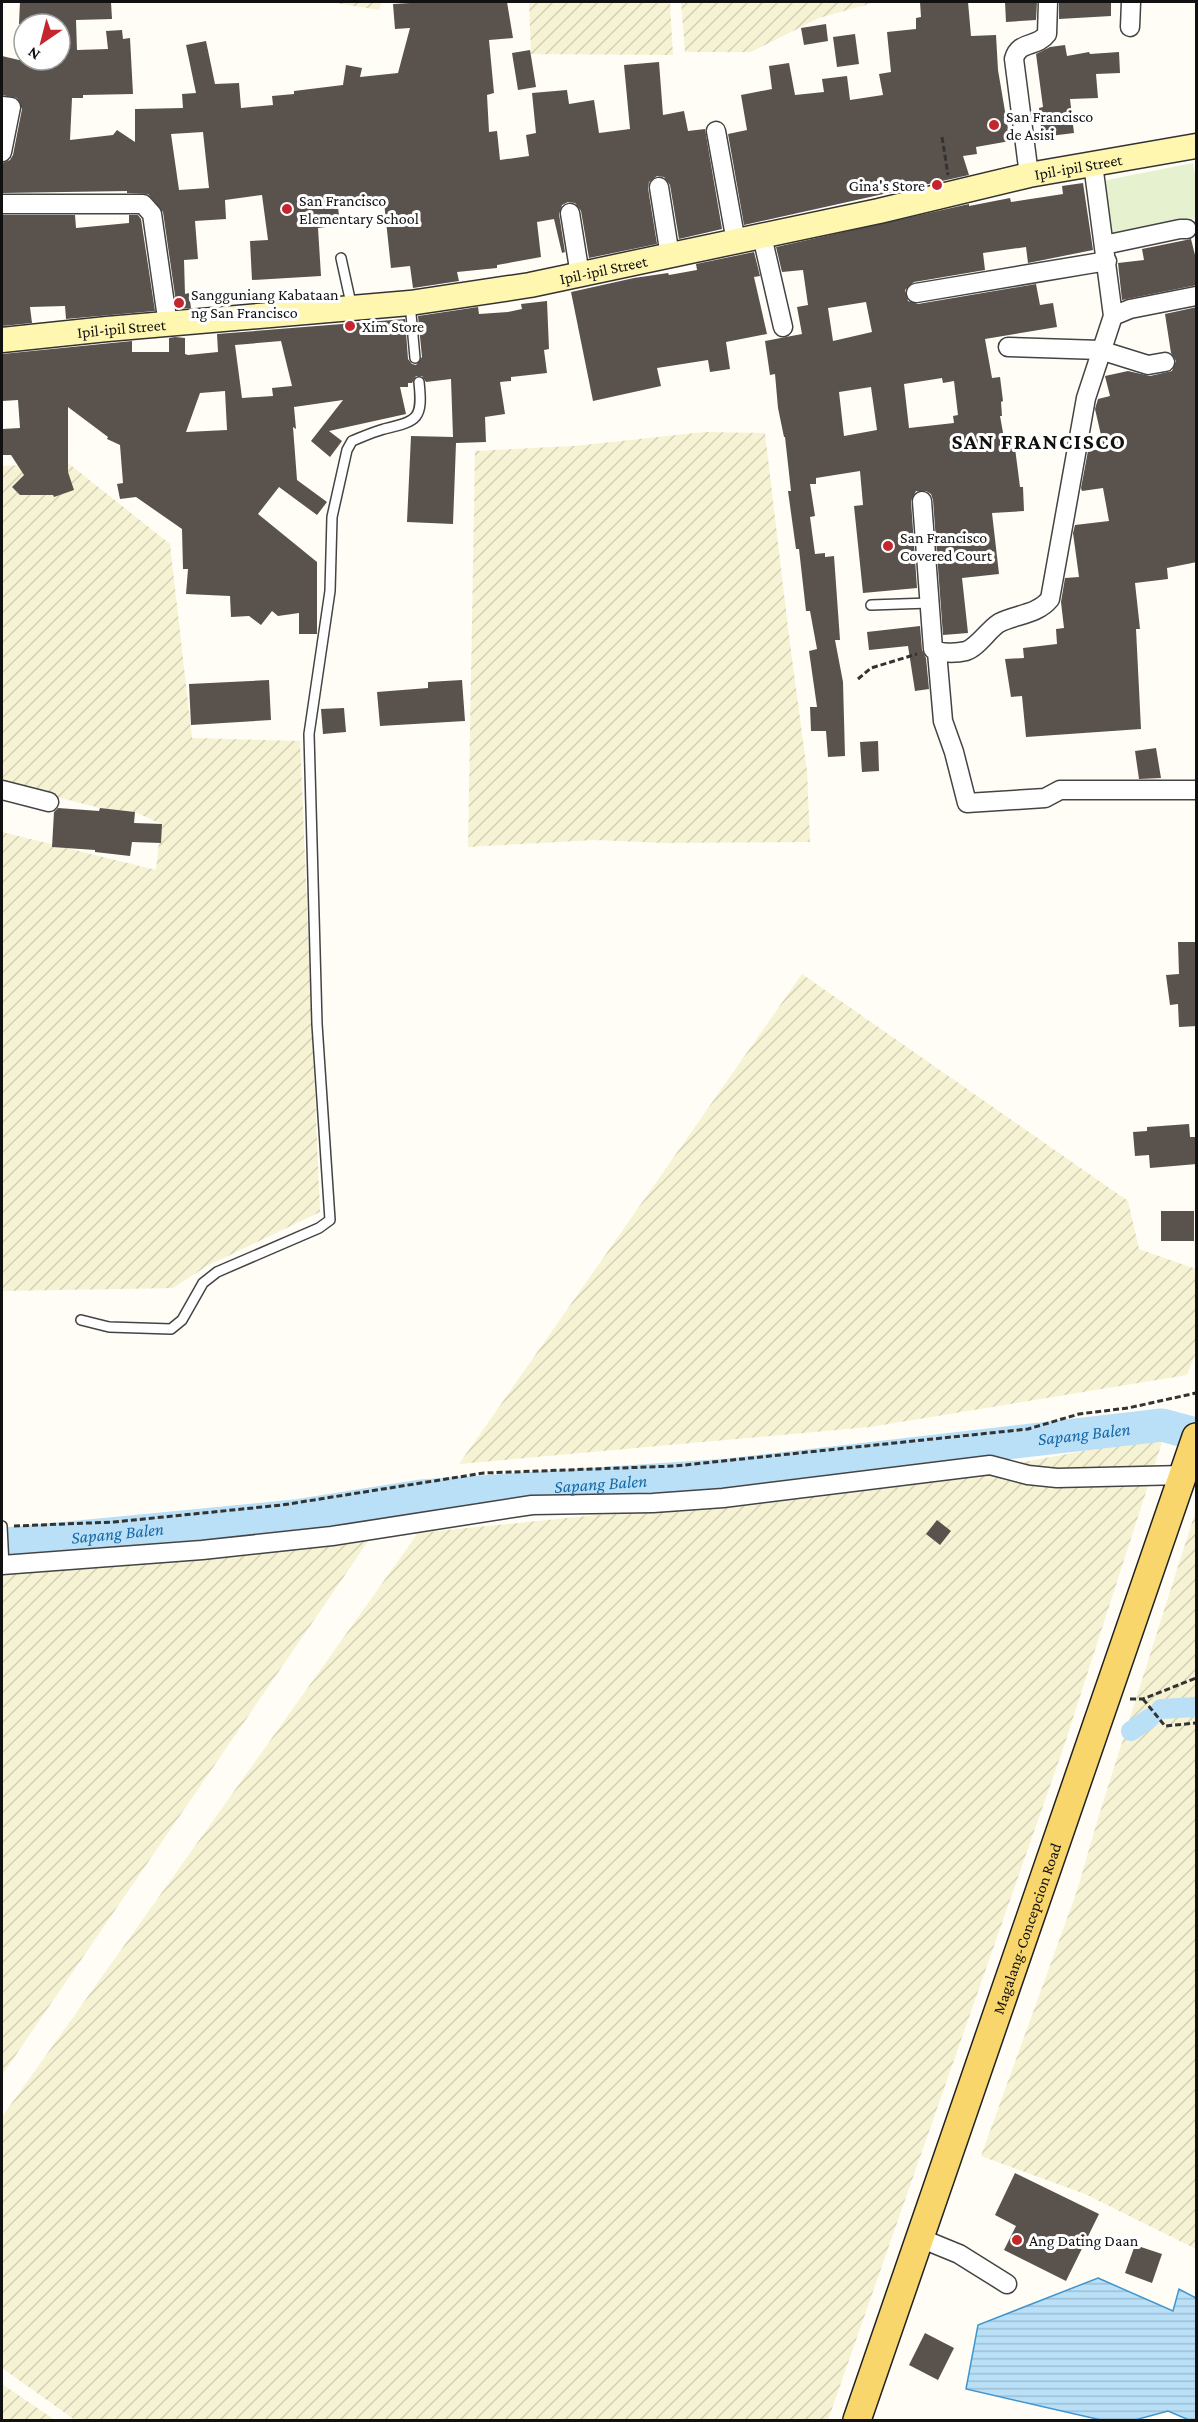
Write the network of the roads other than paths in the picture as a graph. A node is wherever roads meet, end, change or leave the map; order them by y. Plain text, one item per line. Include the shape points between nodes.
1 (1048, 2) edge
2 (1131, 2) edge
3 (1130, 27) dead end
4 (2, 106) edge
5 (716, 131) dead end
6 (1197, 146) edge
7 (2, 152) edge
8 (1093, 164) junction
9 (1029, 175) junction
10 (659, 187) dead end
11 (2, 204) edge
12 (570, 213) dead end
13 (1187, 230) dead end
14 (762, 236) junction
15 (736, 242) junction
16 (1105, 253) junction
17 (670, 256) junction
18 (341, 258) dead end
19 (580, 275) junction
20 (916, 293) dead end
21 (1197, 296) edge
22 (410, 303) junction
23 (352, 308) junction
24 (1113, 316) junction
25 (168, 325) junction
26 (783, 327) dead end
27 (2, 340) edge
28 (1008, 347) dead end
29 (1100, 350) junction
30 (415, 358) dead end
31 (1165, 362) dead end
32 (419, 382) dead end
33 (922, 501) dead end
34 (929, 603) junction
35 (872, 606) dead end
36 (935, 650) junction
37 (2, 790) edge
38 (1197, 790) edge
39 (49, 802) dead end
40 (81, 1320) dead end
41 (1190, 1456) edge
42 (4, 1526) edge
43 (3, 1566) edge
44 (920, 2238) junction
45 (1007, 2284) dead end
46 (857, 2421) edge

1 - 9 street via 1047,34 1040,41 1022,45 1014,59
2 - 3 street
4 - 7 street via 11,107
5 - 15 street
6 - 8 street, Ipil-ipil Street
8 - 9 street, Ipil-ipil Street
8 - 16 street
9 - 14 street, Ipil-ipil Street
10 - 17 street
11 - 25 street via 143,204 149,208
12 - 19 street
13 - 16 street
14 - 15 street, Ipil-ipil Street
14 - 26 street
15 - 17 street, Ipil-ipil Street
16 - 20 street
16 - 24 street
17 - 19 street, Ipil-ipil Street
18 - 23 lane
19 - 22 street, Ipil-ipil Street
21 - 24 street
22 - 23 street, Ipil-ipil Street
22 - 30 lane
23 - 25 street, Ipil-ipil Street
24 - 29 street
25 - 27 street, Ipil-ipil Street
28 - 29 street
29 - 31 street via 1148,365
29 - 36 street via 1086,398 1050,599 1044,607 996,625 966,651
32 - 40 lane via 422,404 418,415 407,424 352,441 347,450 332,518 330,591 309,734 317,1024 330,1220 320,1228 217,1272 203,1283 182,1320 171,1329 109,1327
33 - 34 street
34 - 35 lane
34 - 36 street
36 - 38 street via 944,722 967,803 1045,798 1060,790
37 - 39 street
41 - 43 street via 1102,1478 1028,1475 990,1465 723,1498 532,1505 332,1536
41 - 44 main road, Magalang-Concepcion Road
42 - 43 lane
44 - 45 street via 959,2254
44 - 46 main road, Magalang-Concepcion Road

